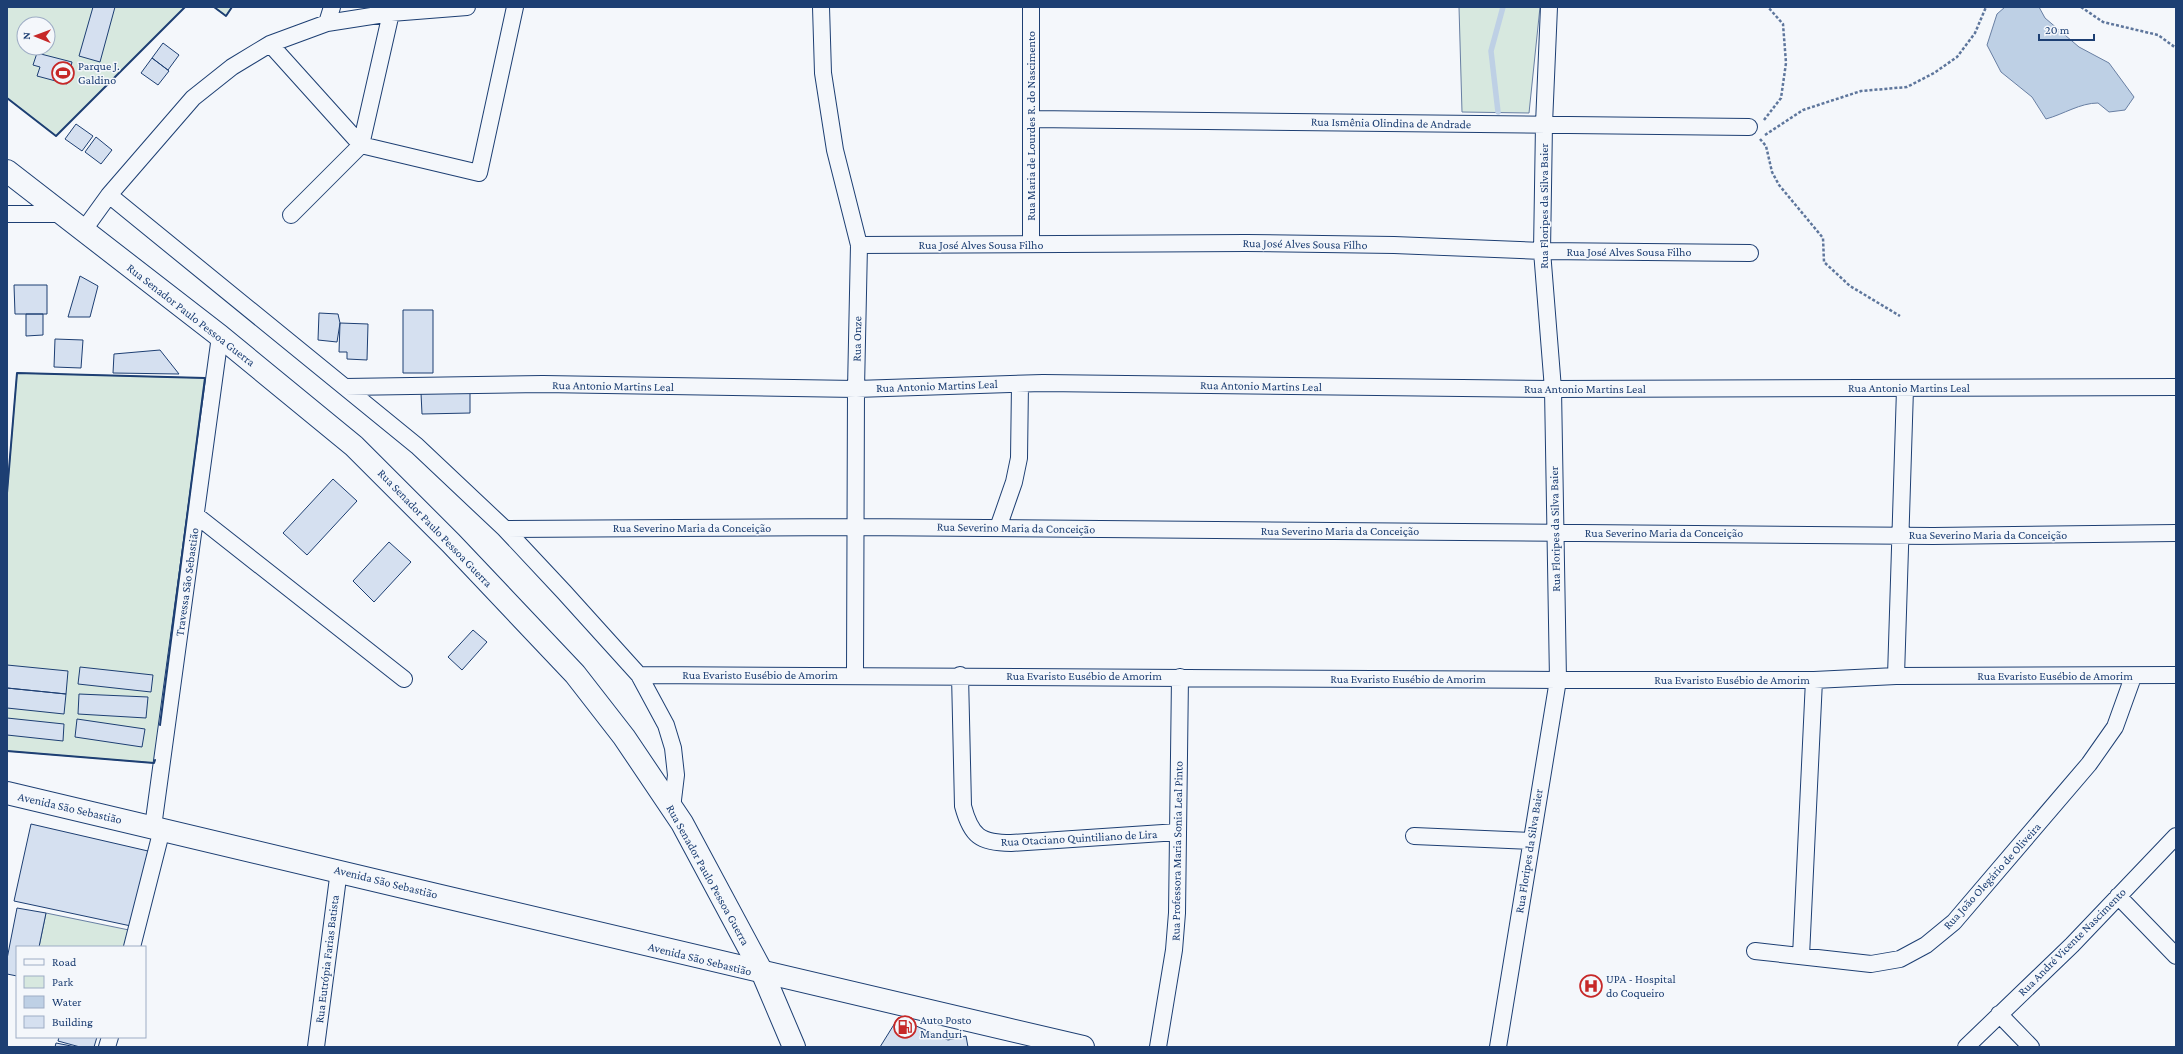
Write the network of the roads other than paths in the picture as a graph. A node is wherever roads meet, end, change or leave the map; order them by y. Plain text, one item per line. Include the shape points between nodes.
1 (332, 7) edge
2 (515, 7) edge
3 (821, 7) edge
4 (1031, 7) edge
5 (1550, 7) edge
6 (458, 8) edge
7 (391, 10) edge
8 (327, 23) junction
9 (270, 44) junction
10 (1032, 119) junction
11 (1544, 124) junction
12 (1749, 127) road end
13 (361, 144) junction
14 (7, 171) edge
15 (109, 195) junction
16 (7, 214) edge
17 (62, 214) junction
18 (291, 215) dead end
19 (83, 231) junction
20 (1031, 244) junction
21 (859, 246) junction
22 (1542, 251) junction
23 (1750, 253) dead end
24 (220, 336) junction
25 (1020, 384) junction
26 (345, 387) junction
27 (2176, 387) edge
28 (856, 389) junction
29 (1553, 389) junction
30 (1905, 389) junction
31 (197, 516) junction
32 (856, 527) junction
33 (998, 528) junction
34 (505, 529) junction
35 (1555, 533) junction
36 (2176, 533) edge
37 (1900, 535) junction
38 (639, 675) junction
39 (855, 675) junction
40 (2176, 675) edge
41 (960, 676) junction
42 (1896, 676) junction
43 (1180, 677) junction
44 (2133, 677) junction
45 (404, 679) dead end
46 (1558, 680) junction
47 (1814, 680) junction
48 (7, 793) edge
49 (672, 808) junction
50 (158, 828) junction
51 (1178, 832) junction
52 (1414, 836) dead end
53 (2176, 836) edge
54 (1531, 841) junction
55 (339, 870) junction
56 (2118, 896) junction
57 (132, 946) edge
58 (1755, 951) dead end
59 (1801, 956) junction
60 (2176, 956) edge
61 (763, 974) junction
62 (1999, 1014) junction
63 (316, 1047) edge
64 (794, 1047) edge
65 (1083, 1047) edge
66 (1158, 1047) edge
67 (1498, 1047) edge
68 (1966, 1047) edge
69 (2031, 1047) edge

1 - 8 street
2 - 13 street via 479,173
3 - 21 street, Rua Onze via 823,73 835,150
4 - 10 street, Rua Maria de Lourdes R. do Nascimento
5 - 11 street, Rua Floripes da Silva Baier
6 - 7 street
7 - 8 street
7 - 13 street
8 - 9 street
9 - 13 street
9 - 15 street via 232,67 193,98
10 - 11 street, Rua Ismênia Olindina de Andrade
10 - 20 street, Rua Maria de Lourdes R. do Nascimento
11 - 12 street, Rua Ismênia Olindina de Andrade
11 - 22 street, Rua Floripes da Silva Baier
13 - 18 street
14 - 17 main road, Rua Senador Paulo Pessoa Guerra
15 - 19 street
15 - 26 street
16 - 17 street
17 - 19 main road, Rua Senador Paulo Pessoa Guerra
19 - 24 main road, Rua Senador Paulo Pessoa Guerra
20 - 21 street, Rua José Alves Sousa Filho
20 - 22 street, Rua José Alves Sousa Filho via 1355,245
21 - 28 street, Rua Onze
22 - 23 street, Rua José Alves Sousa Filho
22 - 29 street, Rua Floripes da Silva Baier
24 - 31 street, Travessa São Sebastião
24 - 49 main road, Rua Senador Paulo Pessoa Guerra via 354,446 451,543 575,674 624,737
25 - 28 street, Rua Antonio Martins Leal
25 - 29 street, Rua Antonio Martins Leal
25 - 33 street via 1019,458 1014,482
26 - 28 street, Rua Antonio Martins Leal via 543,384
26 - 34 street via 417,446
27 - 30 street, Rua Antonio Martins Leal
28 - 32 street, Rua Onze
29 - 30 street, Rua Antonio Martins Leal
29 - 35 street, Rua Floripes da Silva Baier
30 - 37 street
31 - 45 street
31 - 50 street, Travessa São Sebastião
32 - 33 street, Rua Severino Maria da Conceição
32 - 34 street, Rua Severino Maria da Conceição
32 - 39 street, Rua Onze
33 - 35 street, Rua Severino Maria da Conceição
34 - 38 street
35 - 37 street, Rua Severino Maria da Conceição
35 - 46 street, Rua Floripes da Silva Baier
36 - 37 street, Rua Severino Maria da Conceição
37 - 42 street
38 - 39 street, Rua Evaristo Eusébio de Amorim
38 - 49 street via 666,725 673,748 676,775
39 - 41 street, Rua Evaristo Eusébio de Amorim
40 - 44 street, Rua Evaristo Eusébio de Amorim
41 - 43 street, Rua Evaristo Eusébio de Amorim
41 - 51 street, Rua Otaciano Quintiliano de Lira via 963,806 967,820 977,836 990,843 1011,843
42 - 44 street, Rua Evaristo Eusébio de Amorim
42 - 47 street, Rua Evaristo Eusébio de Amorim
43 - 46 street, Rua Evaristo Eusébio de Amorim
43 - 51 street, Rua Professora Maria Sonia Leal Pinto
44 - 59 street, Rua João Olegário de Oliveira via 2115,727 2089,764 1954,922 1926,945 1900,959 1871,964
46 - 47 street, Rua Evaristo Eusébio de Amorim
46 - 54 street, Rua Floripes da Silva Baier
47 - 59 street
48 - 50 main road, Avenida São Sebastião
49 - 61 main road, Rua Senador Paulo Pessoa Guerra
50 - 55 main road, Avenida São Sebastião
50 - 57 street, Travessa São Sebastião
51 - 66 street, Rua Professora Maria Sonia Leal Pinto via 1174,950
52 - 54 street
53 - 56 street, Rua André Vicente Nascimento
54 - 67 street, Rua Floripes da Silva Baier
55 - 61 main road, Avenida São Sebastião
55 - 63 street, Rua Eutrópia Farias Batista
56 - 60 street
56 - 62 street, Rua André Vicente Nascimento via 2072,945
58 - 59 street, Rua João Olegário de Oliveira
61 - 64 main road, Rua Senador Paulo Pessoa Guerra
61 - 65 main road, Avenida São Sebastião
62 - 68 street, Rua André Vicente Nascimento
62 - 69 street

